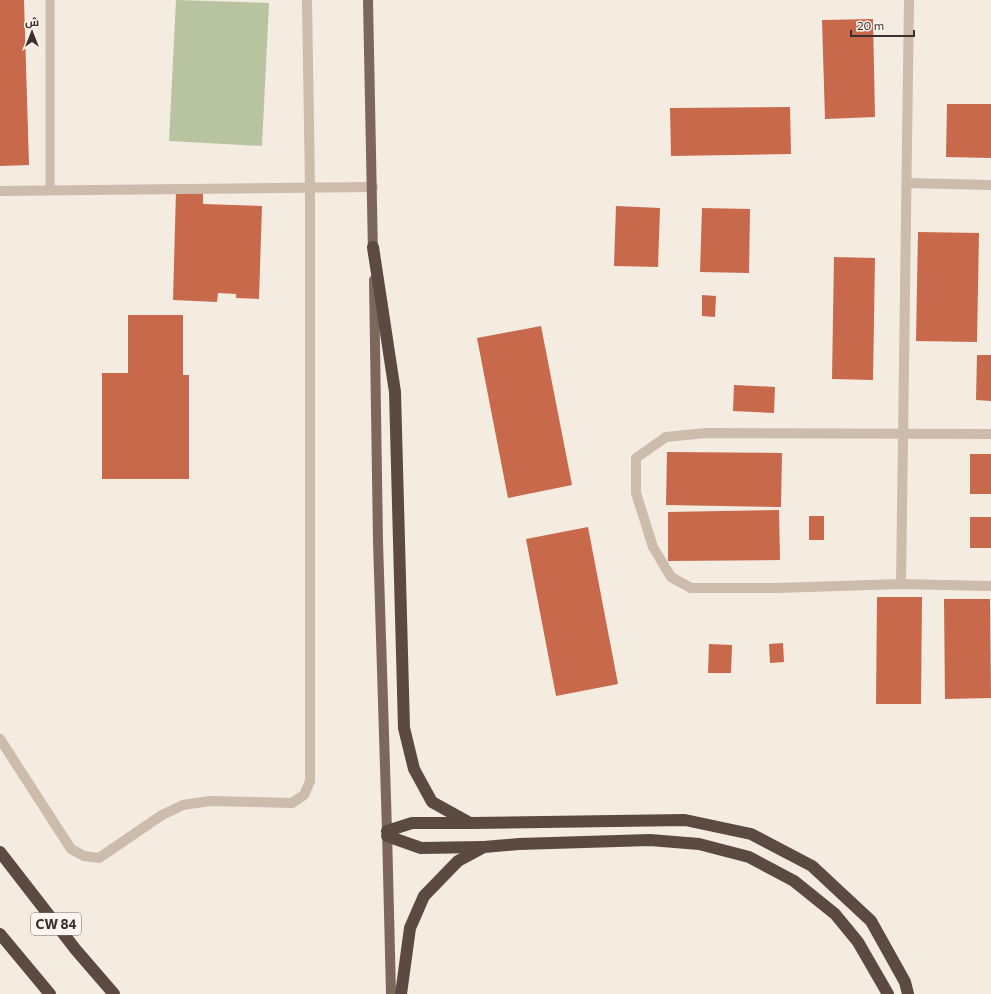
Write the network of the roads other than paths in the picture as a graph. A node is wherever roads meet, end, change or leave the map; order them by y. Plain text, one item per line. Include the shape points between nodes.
1 (50, 0) edge
2 (307, 0) edge
3 (368, 0) edge
4 (910, 0) edge
5 (907, 183) junction
6 (991, 185) edge
7 (373, 187) junction
8 (310, 188) junction
9 (50, 190) junction
10 (0, 191) edge
11 (373, 246) junction
12 (903, 433) junction
13 (991, 434) edge
14 (901, 584) junction
15 (991, 586) edge
16 (0, 739) edge
17 (470, 823) junction
18 (387, 834) junction
19 (484, 847) junction
20 (0, 852) edge
21 (0, 934) edge
22 (50, 994) edge
23 (114, 994) edge
24 (391, 994) edge
25 (401, 994) edge
26 (888, 994) edge
27 (908, 994) edge

1 - 9 lane
2 - 8 street
3 - 7 main road
4 - 5 street
5 - 6 street
5 - 12 street
7 - 8 street
7 - 11 main road
8 - 9 street
8 - 16 street via 310,781 304,795 292,803 210,800 183,805 162,815 99,858 84,856 71,849
9 - 10 street
11 - 17 highway via 395,392 404,728 414,769 432,802
11 - 18 main road via 378,541
12 - 13 street
12 - 14 street
12 - 14 street via 706,433 666,437 636,458 636,493 653,547 671,577 691,588
14 - 15 street
17 - 18 highway via 412,823
17 - 27 highway via 685,820 751,834 812,866 871,921 905,982
18 - 19 highway via 421,848
18 - 24 main road
19 - 25 highway via 458,861 424,896 410,928
19 - 26 highway via 650,840 699,844 749,857 794,881 835,914 858,942
20 - 23 highway, CW 84 via 76,950
21 - 22 highway

